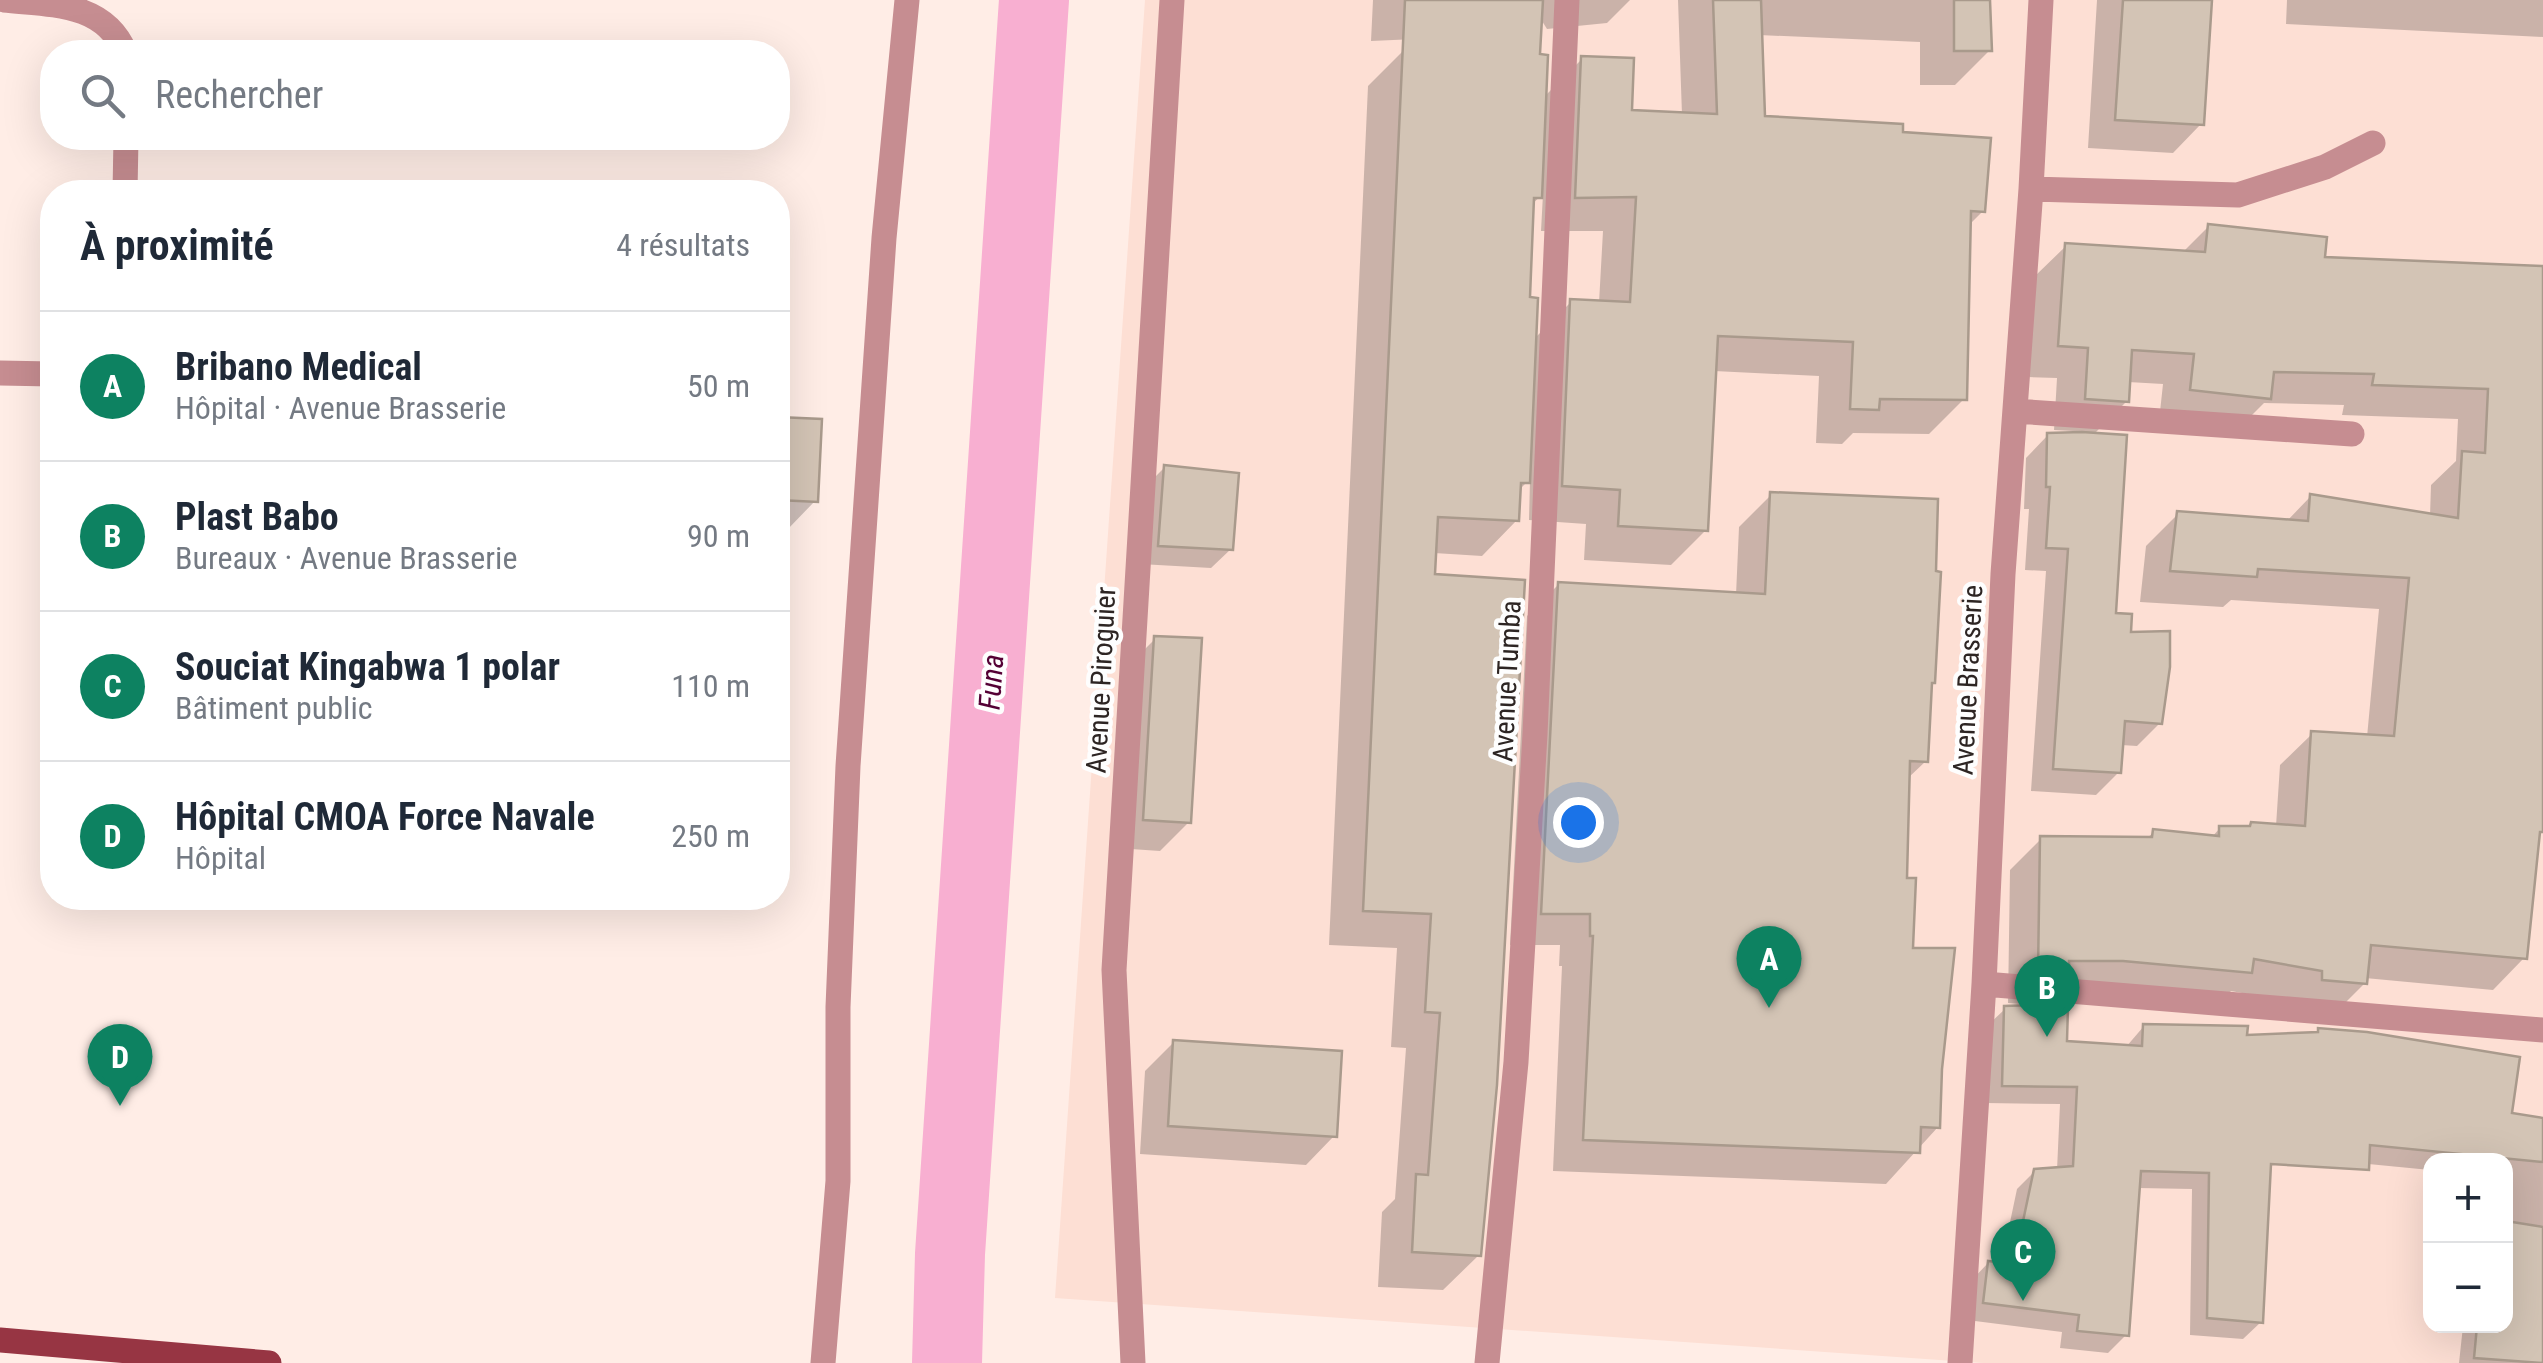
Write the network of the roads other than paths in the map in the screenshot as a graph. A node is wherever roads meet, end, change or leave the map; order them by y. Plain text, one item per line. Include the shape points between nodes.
1 (4, 0) edge
2 (908, 0) edge
3 (1172, 0) edge
4 (1566, 0) edge
5 (2040, 0) edge
6 (119, 40) edge
7 (2373, 143) dead end
8 (126, 150) edge
9 (125, 180) edge
10 (2031, 189) junction
11 (0, 372) edge
12 (40, 374) edge
13 (2015, 410) junction
14 (2352, 434) dead end
15 (1984, 984) junction
16 (2543, 1030) edge
17 (0, 1340) edge
18 (269, 1363) edge
19 (823, 1363) edge
20 (1133, 1363) edge
21 (1487, 1363) edge
22 (1960, 1363) edge

1 - 6 street via 73,7 97,17
2 - 19 street via 884,238 850,728 838,1181
3 - 20 street, Avenue Piroguier via 1114,970
4 - 21 street, Avenue Tumba via 1533,772 1516,1062
5 - 10 street, Avenue Brasserie
7 - 10 street via 2325,167 2238,195
8 - 9 street
10 - 13 street, Avenue Brasserie
11 - 12 street
13 - 14 street
13 - 15 street, Avenue Brasserie
15 - 16 street
15 - 22 street, Avenue Brasserie
17 - 18 main road

